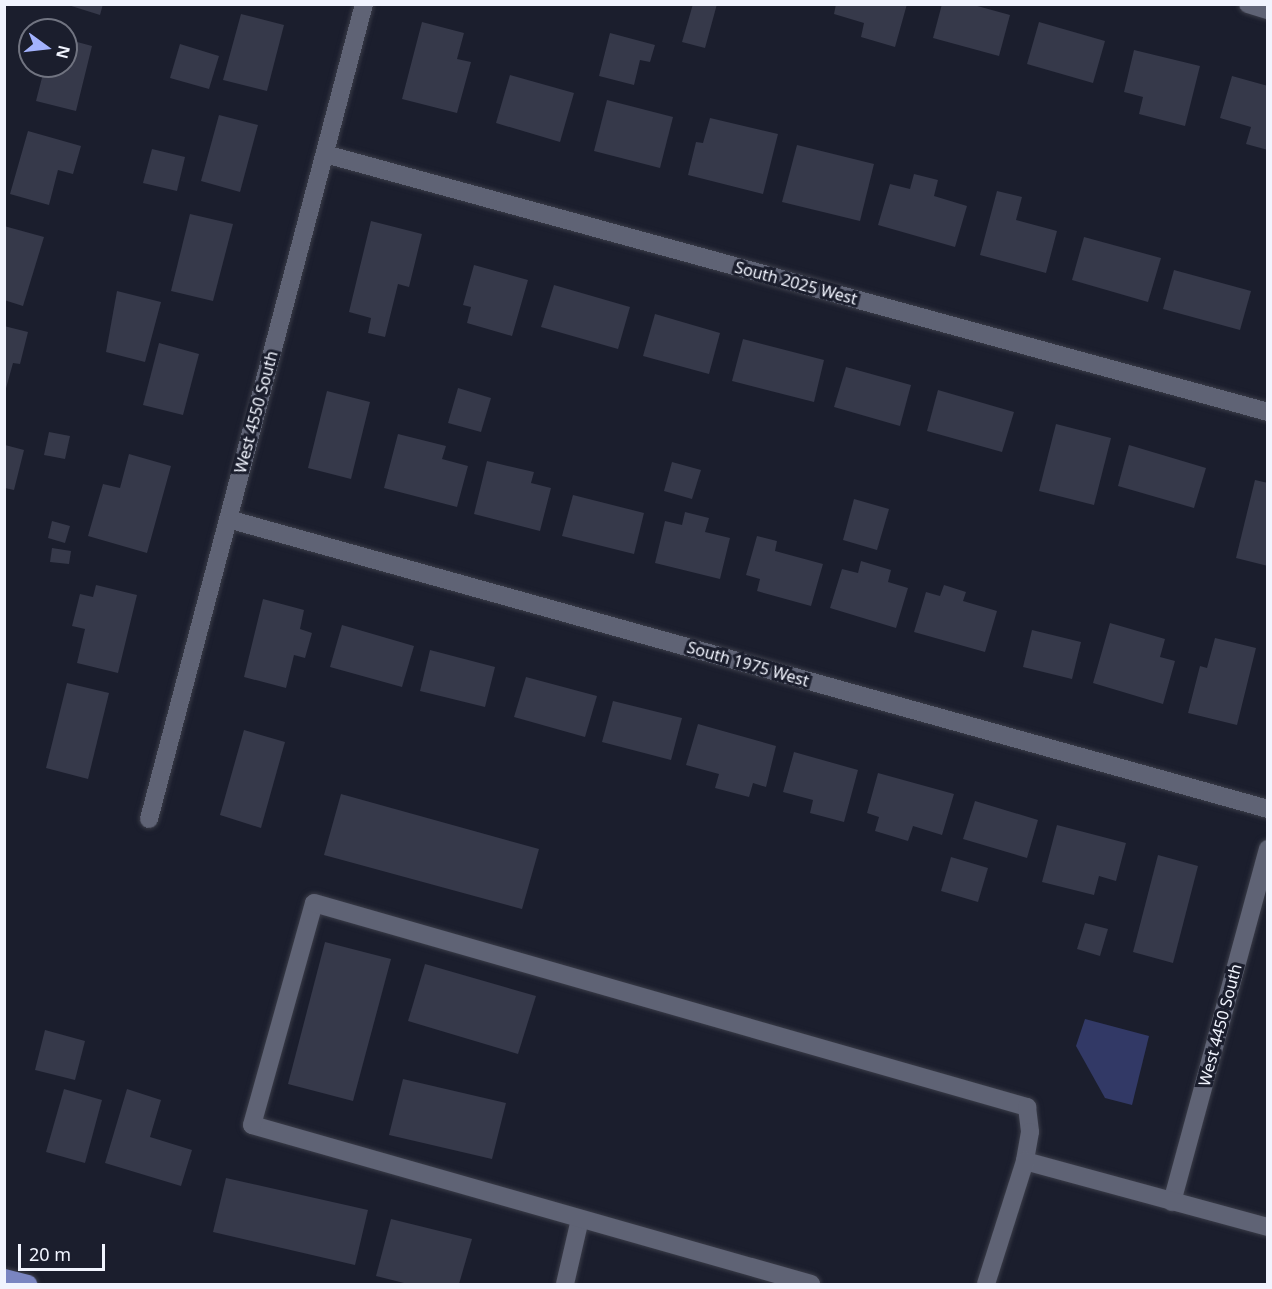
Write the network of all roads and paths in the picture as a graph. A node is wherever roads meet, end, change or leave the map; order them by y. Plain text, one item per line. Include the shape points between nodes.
1 (364, 4) edge
2 (1248, 4) edge
3 (1268, 10) edge
4 (325, 154) junction
5 (1268, 412) edge
6 (228, 519) junction
7 (1268, 809) edge
8 (149, 819) dead end
9 (1268, 849) edge
10 (1024, 1161) junction
11 (1172, 1202) junction
12 (580, 1220) junction
13 (1268, 1227) edge
14 (4, 1278) edge
15 (28, 1284) edge
16 (565, 1284) edge
17 (811, 1284) edge
18 (986, 1284) edge

1 - 4 street, West 4550 South
2 - 3 street
4 - 5 street, South 2025 West
4 - 6 street, West 4550 South
6 - 7 street, South 1975 West
6 - 8 street, West 4550 South
9 - 11 street, West 4450 South
10 - 11 street
10 - 12 street via 1030,1132 1027,1107 314,903 252,1125
10 - 18 street
11 - 13 street
12 - 16 street
12 - 17 street
14 - 15 main road

